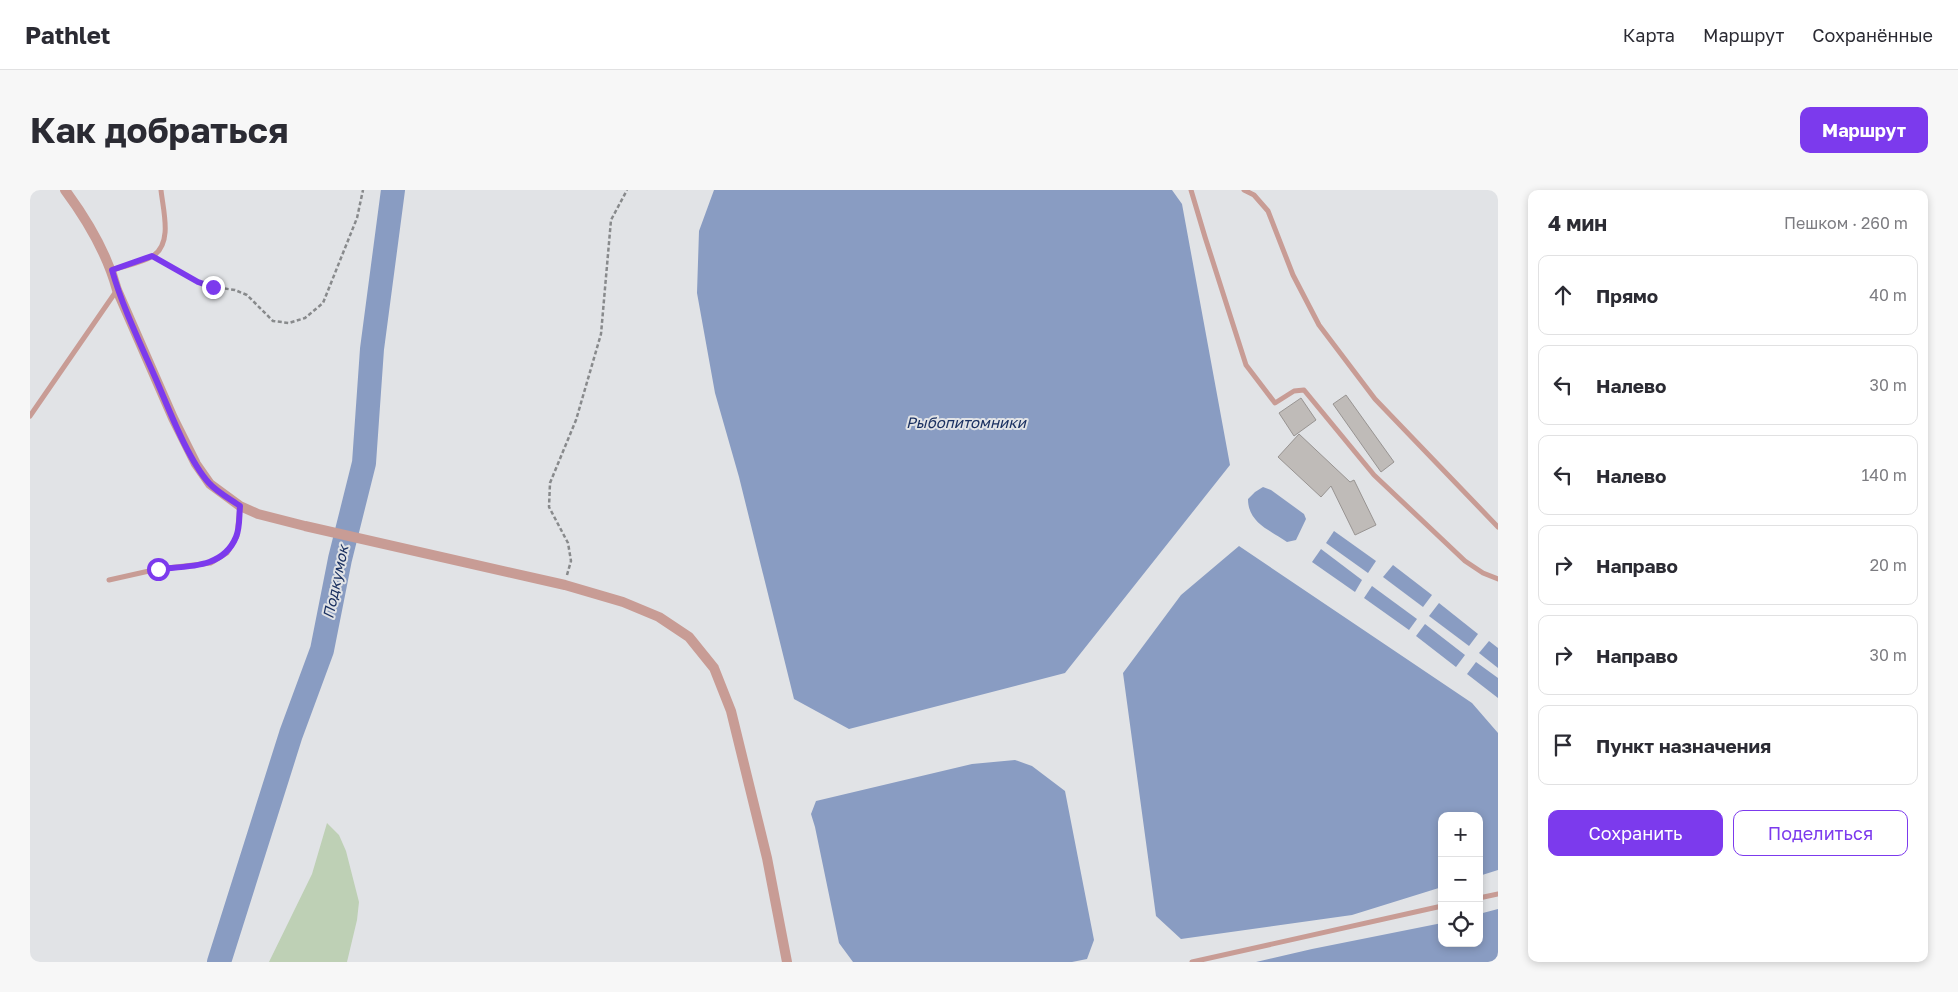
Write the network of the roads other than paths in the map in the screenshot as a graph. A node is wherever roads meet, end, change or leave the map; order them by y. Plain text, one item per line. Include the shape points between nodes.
1 (65, 190) edge
2 (161, 190) edge
3 (1191, 190) edge
4 (1244, 190) edge
5 (112, 270) junction
6 (117, 290) junction
7 (30, 416) edge
8 (240, 506) junction
9 (1498, 527) edge
10 (1498, 579) edge
11 (109, 580) dead end
12 (1498, 894) edge
13 (1483, 897) edge
14 (1438, 907) edge
15 (787, 962) edge
16 (1192, 962) edge

1 - 5 street via 99,241
2 - 5 lane via 166,230 162,246 152,256
3 - 10 lane via 1246,365 1275,403 1294,391 1304,390 1374,475 1464,561
4 - 9 lane via 1254,195 1268,211 1292,275 1320,325 1369,392
5 - 6 street
6 - 7 lane
6 - 8 street via 196,464 210,484
8 - 11 lane via 237,536 227,553 211,563 158,569
8 - 15 street via 305,526 565,585 623,602 658,617 689,637 714,668 731,711 767,858
12 - 13 lane
14 - 16 lane

